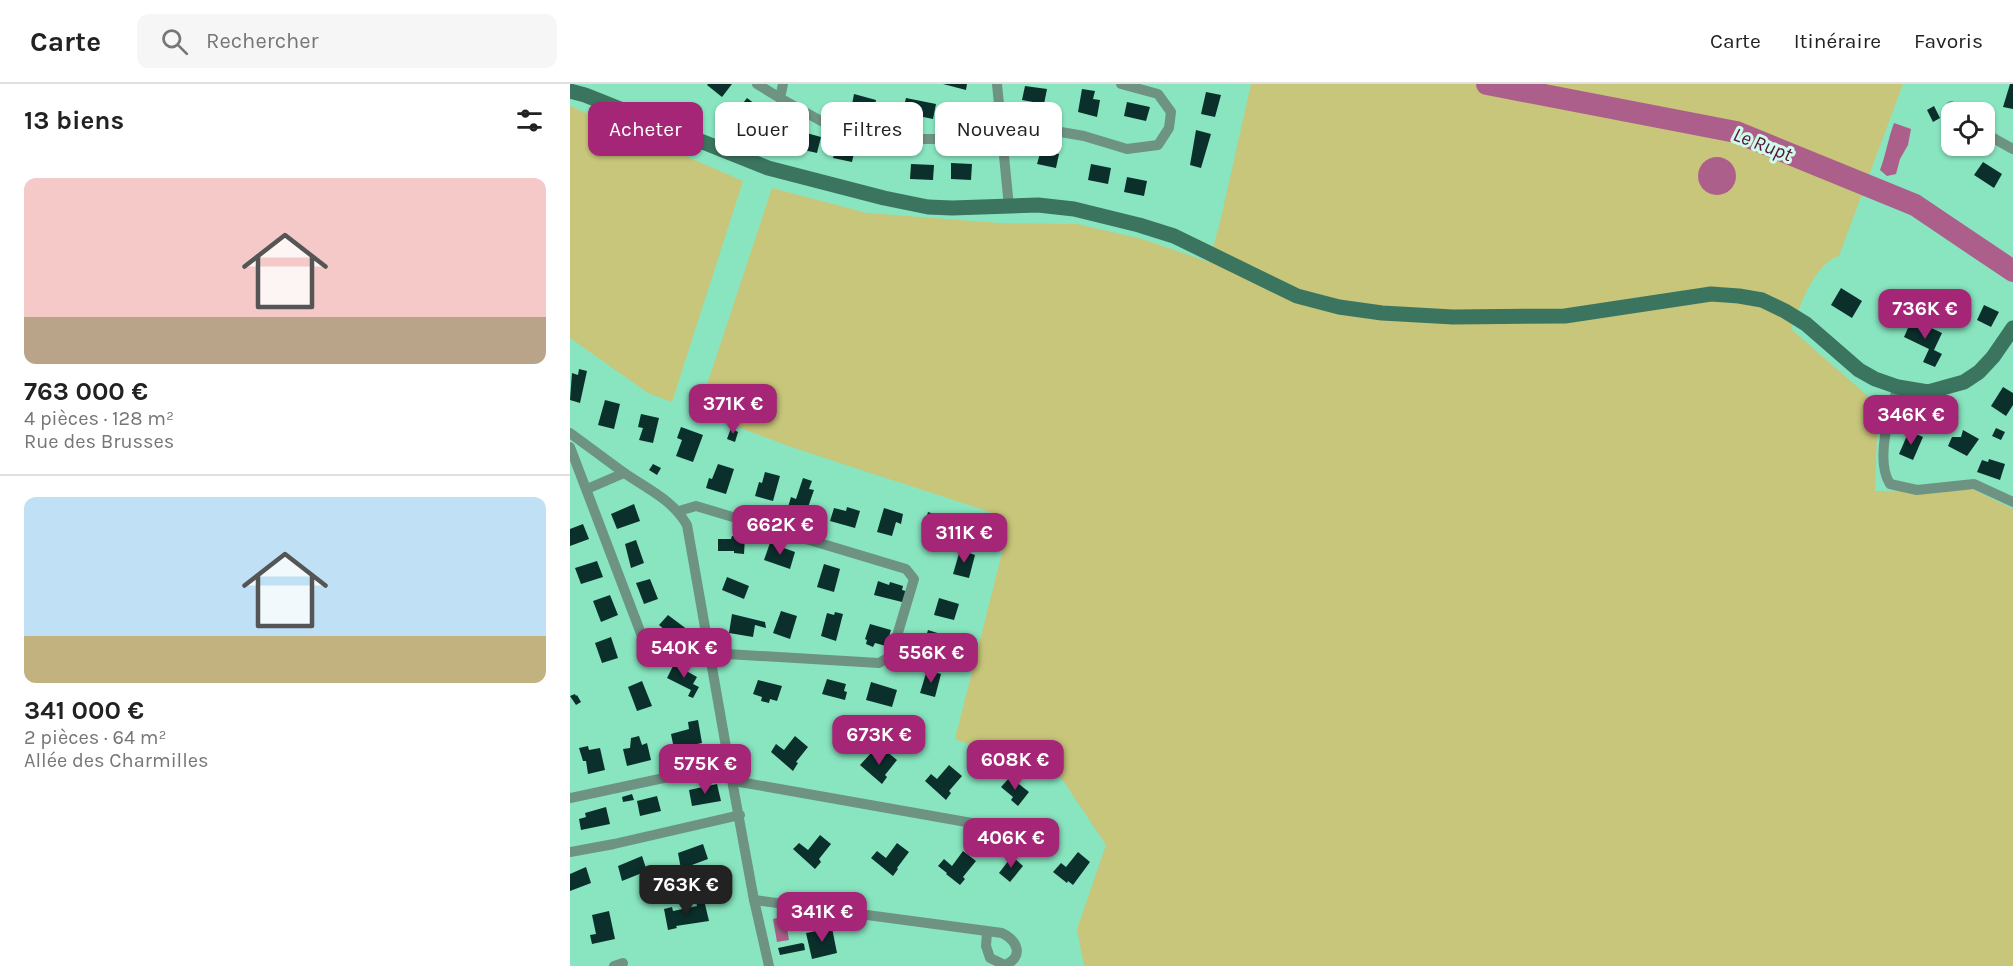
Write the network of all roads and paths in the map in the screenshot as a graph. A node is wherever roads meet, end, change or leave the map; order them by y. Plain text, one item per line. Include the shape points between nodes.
1 (757, 84) edge
2 (783, 84) edge
3 (997, 84) edge
4 (1121, 84) edge
5 (570, 86) edge
6 (570, 91) edge
7 (585, 95) junction
8 (780, 98) junction
9 (999, 102) edge
10 (1062, 132) edge
11 (935, 139) edge
12 (1995, 140) edge
13 (2013, 149) edge
14 (1004, 156) edge
15 (1008, 207) junction
16 (2013, 328) edge
17 (1898, 387) junction
18 (570, 433) edge
19 (570, 447) edge
20 (624, 472) junction
21 (587, 489) junction
22 (2013, 502) edge
23 (680, 511) junction
24 (648, 652) dead end
25 (710, 653) junction
26 (729, 764) junction
27 (734, 781) junction
28 (570, 798) edge
29 (740, 815) junction
30 (1023, 832) dead end
31 (570, 852) edge
32 (754, 900) junction
33 (987, 932) dead end
34 (769, 966) edge

1 - 8 street
2 - 8 street
3 - 9 street
4 - 10 street via 1158,94 1171,112 1169,128 1158,145 1127,149
5 - 7 main road
6 - 7 main road
7 - 15 main road via 768,168 928,207
8 - 11 street via 821,121 881,139
12 - 13 street
14 - 15 street
15 - 17 main road via 1074,209 1140,225 1174,236 1297,296 1371,312 1453,317 1565,316 1711,294 1762,300 1806,324 1859,370
16 - 17 main road via 1993,357 1964,382 1928,392
17 - 22 street via 1889,411 1884,460 1890,484 1917,490 1974,484
18 - 20 street
19 - 21 street
20 - 21 street
20 - 23 street
21 - 24 street
23 - 25 street via 687,525
23 - 25 street via 696,506 906,569 914,579 891,656 879,663
25 - 26 street
26 - 27 street
26 - 28 street
27 - 29 street
27 - 30 street
29 - 31 street
29 - 32 street
32 - 33 street
32 - 34 street

